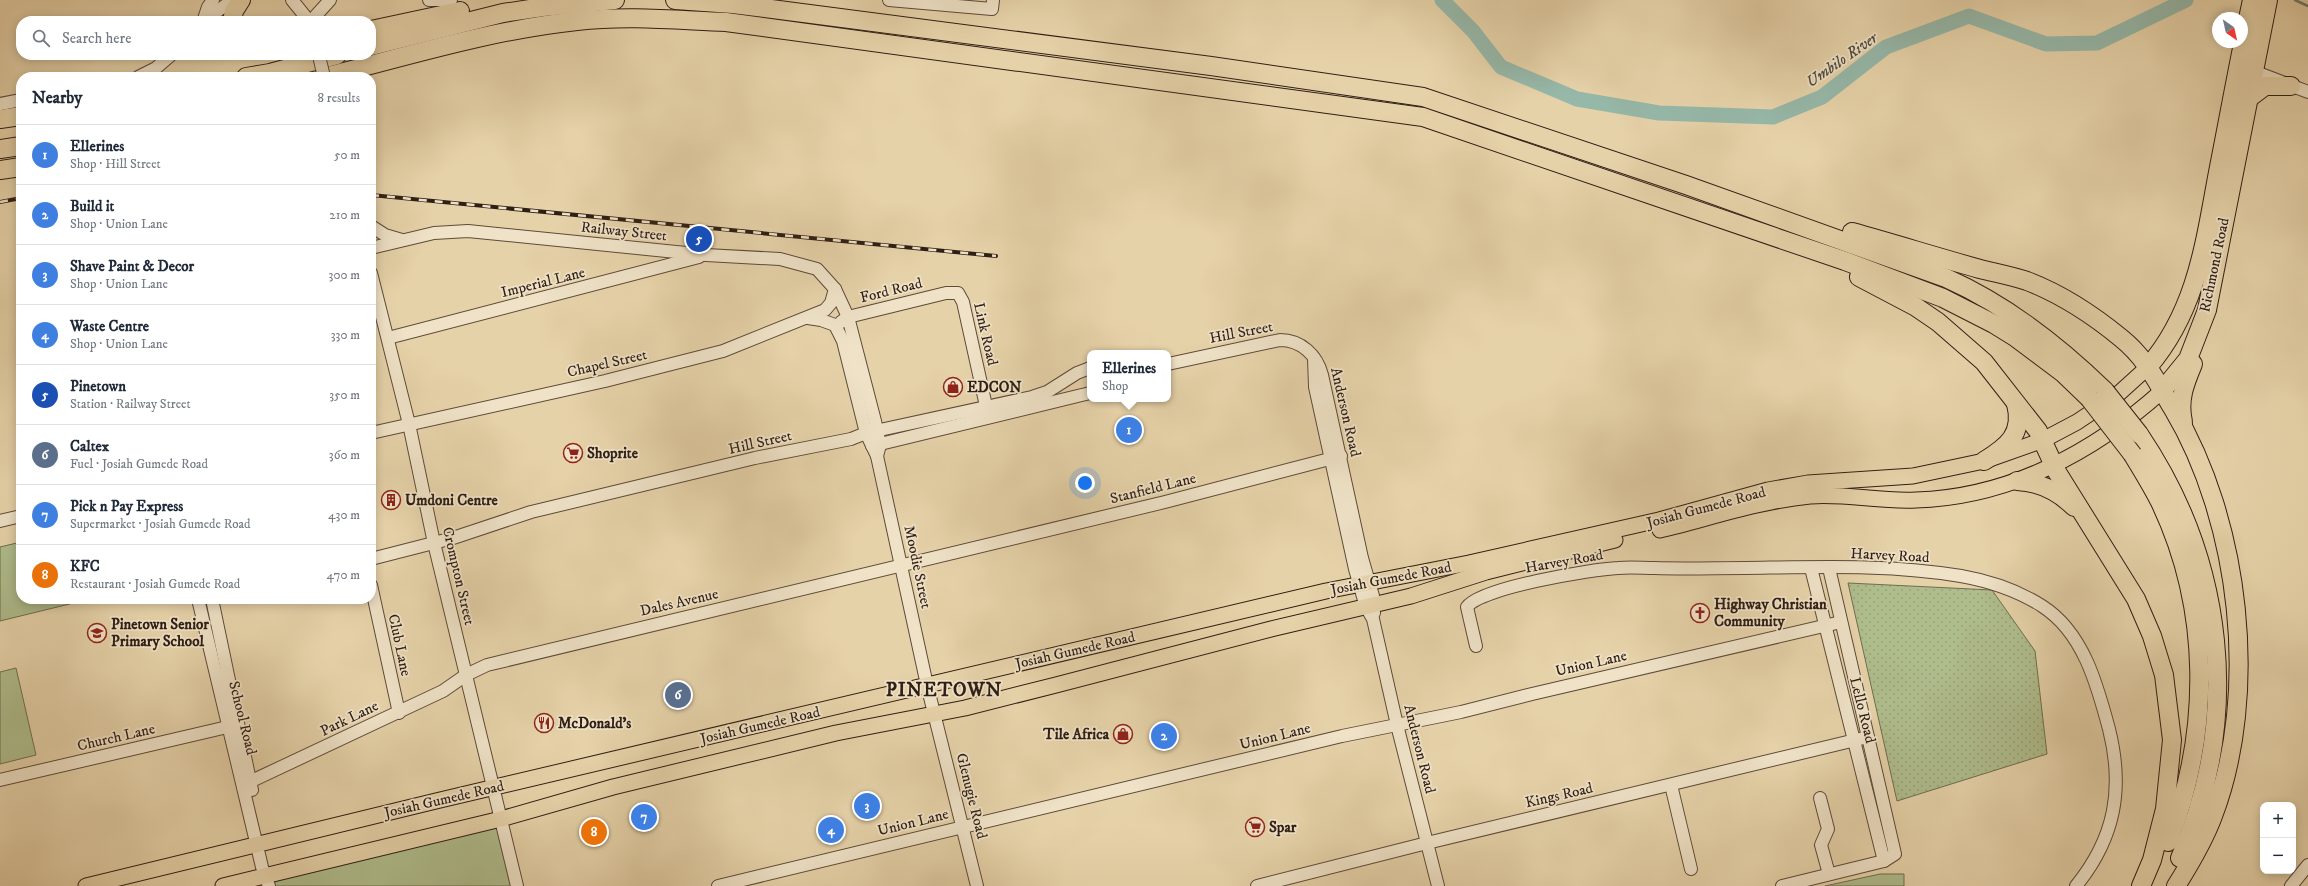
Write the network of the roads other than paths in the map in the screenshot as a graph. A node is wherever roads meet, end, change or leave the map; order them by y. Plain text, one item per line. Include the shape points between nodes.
1 (213, 0) edge
2 (233, 0) edge
3 (241, 0) edge
4 (292, 0) edge
5 (330, 0) edge
6 (428, 0) edge
7 (451, 0) edge
8 (528, 0) edge
9 (615, 0) edge
10 (675, 0) edge
11 (889, 0) edge
12 (982, 0) edge
13 (2252, 0) edge
14 (2268, 0) edge
15 (304, 2) edge
16 (992, 5) edge
17 (966, 7) junction
18 (205, 16) edge
19 (210, 16) edge
20 (233, 16) edge
21 (306, 16) edge
22 (308, 16) edge
23 (315, 16) edge
24 (376, 29) edge
25 (376, 45) edge
26 (165, 60) edge
27 (318, 60) edge
28 (319, 60) edge
29 (2246, 69) junction
30 (148, 72) edge
31 (273, 72) edge
32 (323, 72) edge
33 (344, 72) edge
34 (2291, 86) junction
35 (2308, 92) edge
36 (2249, 98) junction
37 (16, 101) edge
38 (0, 104) edge
39 (16, 117) edge
40 (0, 119) edge
41 (16, 128) edge
42 (0, 131) edge
43 (16, 147) edge
44 (0, 149) edge
45 (16, 168) edge
46 (0, 170) edge
47 (1625, 185) junction
48 (1686, 185) junction
49 (376, 229) edge
50 (402, 240) junction
51 (376, 247) edge
52 (706, 255) junction
53 (835, 289) junction
54 (376, 291) edge
55 (958, 293) joint
56 (848, 317) junction
57 (808, 318) junction
58 (835, 325) junction
59 (2200, 328) junction
60 (2175, 330) junction
61 (388, 338) junction
62 (2122, 338) junction
63 (1314, 358) joint
64 (1171, 363) edge
65 (2148, 367) junction
66 (1087, 369) edge
67 (2162, 391) junction
68 (1087, 394) edge
69 (2016, 404) junction
70 (986, 406) junction
71 (409, 424) junction
72 (2186, 430) junction
73 (376, 432) edge
74 (871, 432) junction
75 (2043, 440) junction
76 (876, 449) junction
77 (1336, 456) junction
78 (1984, 461) junction
79 (2054, 465) junction
80 (2017, 480) junction
81 (16, 517) edge
82 (0, 521) edge
83 (2088, 524) junction
84 (434, 543) junction
85 (376, 558) edge
86 (901, 565) junction
87 (1811, 568) junction
88 (1829, 568) junction
89 (1364, 582) junction
90 (199, 604) edge
91 (213, 604) edge
92 (375, 604) edge
93 (1371, 610) junction
94 (1841, 622) junction
95 (1826, 624) junction
96 (1476, 646) dead end
97 (466, 675) junction
98 (927, 685) junction
99 (399, 713) junction
100 (935, 714) junction
101 (1397, 725) junction
102 (234, 726) junction
103 (1868, 737) junction
104 (1854, 741) junction
105 (0, 780) edge
106 (247, 784) junction
107 (1671, 785) junction
108 (494, 788) junction
109 (1820, 798) dead end
110 (501, 819) junction
111 (963, 826) junction
112 (261, 843) junction
113 (1427, 843) junction
114 (1884, 860) junction
115 (2308, 865) edge
116 (1691, 869) dead end
117 (1829, 874) junction
118 (269, 881) edge
119 (86, 886) edge
120 (223, 886) edge
121 (517, 886) edge
122 (718, 886) edge
123 (977, 886) edge
124 (1257, 886) edge
125 (1438, 886) edge
126 (1782, 886) edge
127 (2076, 886) edge
128 (2141, 886) edge
129 (2146, 886) edge
130 (2168, 886) edge
131 (2176, 886) edge
132 (2291, 886) edge

1 - 18 street
2 - 19 street
3 - 20 highway
4 - 21 street
5 - 23 street
6 - 7 street
8 - 24 highway
9 - 25 highway via 543,6 503,13
10 - 48 highway via 764,8 1211,66 1423,97
11 - 17 street
12 - 17 street
13 - 29 highway, Richmond Road
14 - 29 highway, Richmond Road
15 - 22 street
16 - 17 street
26 - 30 street
27 - 31 highway
28 - 32 street, bridge
29 - 34 street
29 - 36 highway, Richmond Road
29 - 60 highway, Richmond Road via 2189,300
33 - 47 highway via 508,31 548,24 621,19 726,22 1411,114
34 - 35 street
34 - 36 highway via 2265,86
36 - 59 highway, Richmond Road via 2207,310
37 - 38 street
39 - 40 highway
41 - 42 highway
43 - 44 highway
45 - 46 highway
47 - 69 highway via 1837,266 1916,307 1973,350 2003,384
47 - 129 highway, bridge via 1853,264 1943,298 1994,324 2063,373 2088,398 2133,455 2160,502 2182,560 2195,615 2200,682 2194,749 2185,791 2168,841
48 - 62 highway via 1740,196 1852,232 2026,281 2069,301
48 - 130 highway, bridge via 1851,243 1980,293 2049,340 2070,358 2105,391 2139,434 2170,485 2197,551 2208,587 2216,657 2216,716 2206,782 2191,833
49 - 50 street
50 - 51 street, Railway Street
50 - 52 street, Railway Street via 468,231
52 - 53 street, Railway Street via 780,259 807,265 817,269
52 - 61 street, Imperial Lane
53 - 56 street, Railway Street
53 - 57 street, Chapel Street via 828,306
54 - 61 street, Crompton Street
55 - 56 street, Ford Road via 946,293
55 - 70 street, Link Road via 963,302
56 - 58 street, Ford Road
56 - 74 street, Moodie Street
57 - 58 street
57 - 71 street, Chapel Street via 724,351 605,381
58 - 74 street, Moodie Street via 843,341
59 - 67 highway, Richmond Road via 2188,359
59 - 72 highway via 2194,361 2180,402
60 - 62 highway via 2153,346 2137,345
60 - 65 highway, Richmond Road
61 - 71 street, Crompton Street
62 - 65 highway via 2143,358
63 - 64 street, Hill Street via 1308,350 1294,342 1280,340
63 - 77 street, Anderson Road via 1322,374
65 - 67 highway
65 - 75 main road, Richmond Road via 2133,383 2101,408
66 - 70 street, Hill Street via 1047,392
67 - 72 highway
67 - 79 main road, Richmond Road via 2101,440
68 - 76 street
69 - 75 highway
69 - 78 highway via 2018,422 2013,438 2007,446
70 - 74 street, Hill Street
71 - 73 street, Chapel Street
71 - 84 street, Crompton Street
72 - 131 highway via 2202,465 2221,526 2234,600 2239,663 2230,758 2213,816
74 - 76 street, Moodie Street
74 - 84 street, Hill Street via 851,439 755,458 531,512
75 - 78 main road, Josiah Gumede Road
75 - 79 highway
76 - 86 street, Moodie Street
77 - 86 street, Stanfield Lane via 1277,474
77 - 89 street, Anderson Road
78 - 89 main road, Josiah Gumede Road via 1913,476 1782,487 1659,520 1469,563
79 - 80 main road, Josiah Gumede Road
79 - 83 highway
80 - 83 highway via 2038,484 2062,496
80 - 93 main road, Josiah Gumede Road via 1944,499 1824,496 1762,504 1551,555
81 - 82 street
83 - 128 highway via 2136,598 2152,636 2167,694 2172,740 2169,790 2160,833
84 - 85 street, Hill Street
84 - 97 street, Crompton Street
86 - 97 street, Dales Avenue via 487,665
86 - 98 street, Moodie Street
87 - 88 street, Harvey Road
87 - 95 street, Lello Road
87 - 96 street, Harvey Road via 1618,568 1528,583 1469,603 1468,613
88 - 94 street, Lello Road
88 - 127 street, Harvey Road via 1922,571 1980,580 2030,598 2054,614 2070,630 2088,666 2104,709 2115,762 2116,787 2110,829 2095,860
89 - 93 street, Anderson Road
89 - 98 main road, Josiah Gumede Road
90 - 102 street, School Road
91 - 102 street, School Road
92 - 99 street, Club Lane
93 - 100 main road, Josiah Gumede Road
93 - 101 street, Anderson Road
94 - 95 street, Union Lane
94 - 103 street, Lello Road
95 - 101 street, Union Lane via 1461,712
95 - 104 street, Lello Road
97 - 99 street, Park Lane via 443,691
97 - 108 street, Crompton Street
98 - 100 street, Moodie Street
98 - 108 main road, Josiah Gumede Road
99 - 106 street, Park Lane
100 - 110 main road, Josiah Gumede Road via 836,733 613,787
100 - 111 street, Glenugie Road
101 - 111 street, Union Lane
101 - 113 street, Anderson Road
102 - 105 street, Church Lane
102 - 106 street, School Road
103 - 104 street, Kings Road
103 - 114 street, Lello Road via 1895,854
104 - 107 street, Kings Road
104 - 114 street, Lello Road
106 - 112 street, School Road
107 - 113 street, Kings Road
107 - 116 street
108 - 110 street, Crompton Street
108 - 112 main road, Josiah Gumede Road
109 - 117 street via 1828,829 1821,849
110 - 118 main road, Josiah Gumede Road
110 - 121 street, Crompton Street
111 - 122 street, Union Lane
111 - 123 street, Glenugie Road
112 - 118 street, School Road
112 - 119 main road, Josiah Gumede Road
113 - 124 street, Kings Road
113 - 125 street, Anderson Road
114 - 117 street
115 - 132 street
117 - 126 street
118 - 120 main road, Josiah Gumede Road

